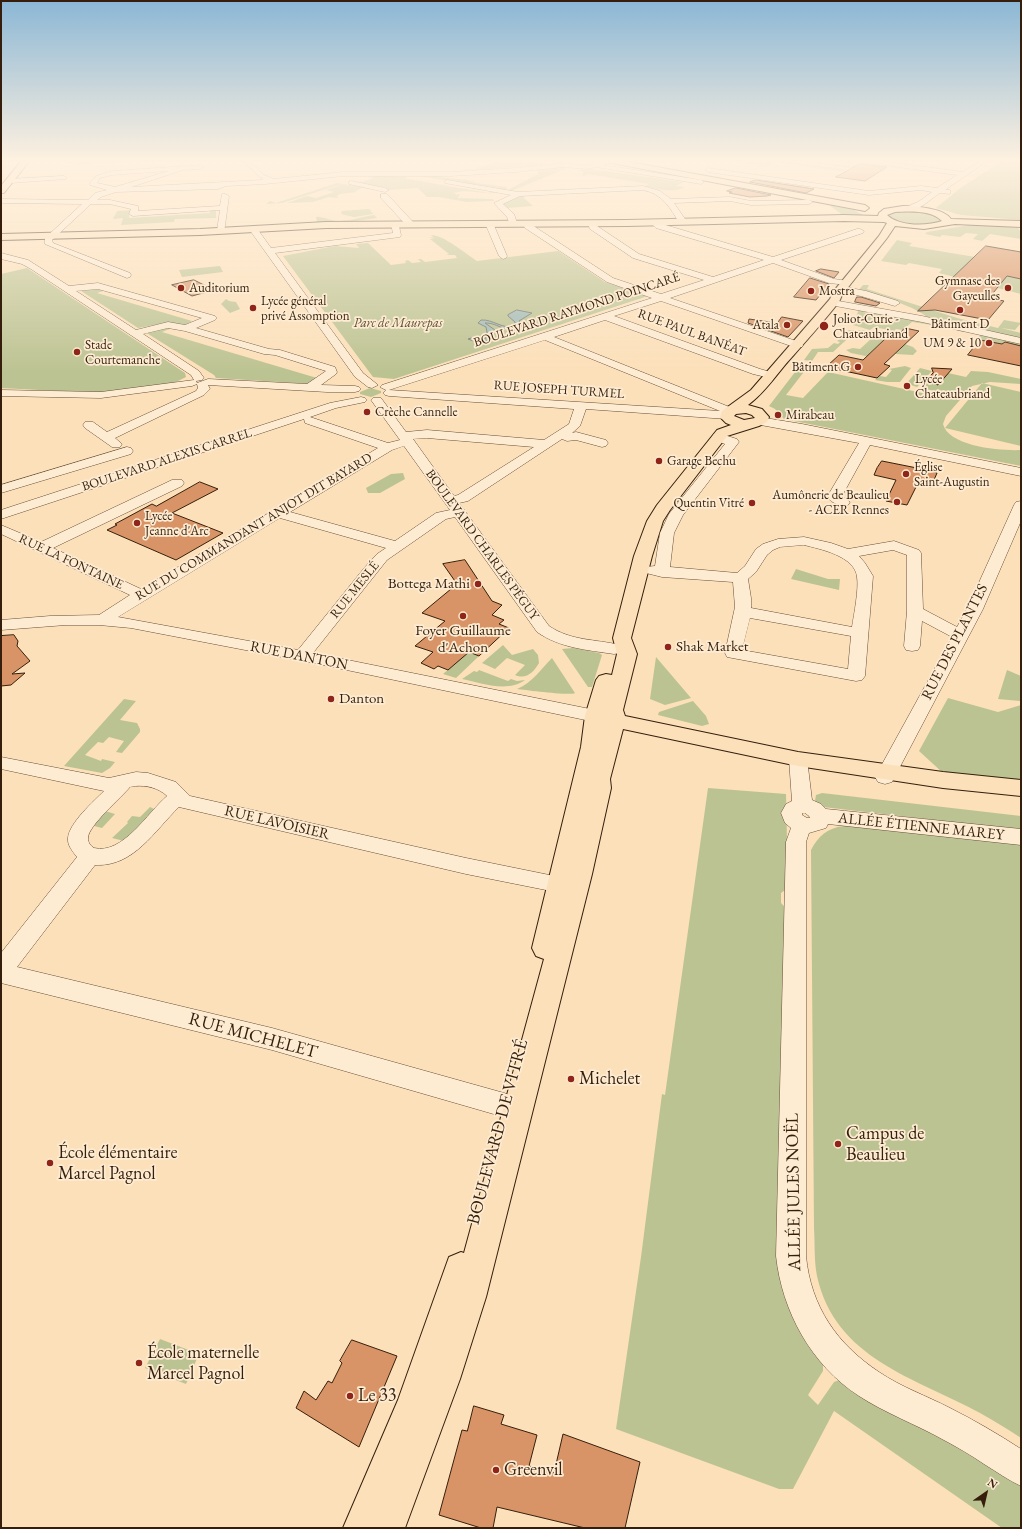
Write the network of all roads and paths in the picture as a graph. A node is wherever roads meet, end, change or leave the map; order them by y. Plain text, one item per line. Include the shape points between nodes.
1 (57, 230) edge
2 (231, 230) edge
3 (254, 230) edge
4 (396, 230) edge
5 (492, 230) edge
6 (535, 230) edge
7 (598, 230) edge
8 (674, 230) edge
9 (884, 230) edge
10 (893, 230) edge
11 (221, 231) joint
12 (859, 233) dead end
13 (1, 236) edge
14 (51, 236) junction
15 (884, 236) junction
16 (270, 251) junction
17 (1, 256) edge
18 (503, 256) dead end
19 (773, 260) junction
20 (127, 275) dead end
21 (712, 280) junction
22 (843, 286) junction
23 (68, 289) junction
24 (660, 298) junction
25 (833, 303) junction
26 (604, 316) junction
27 (212, 318) junction
28 (922, 319) junction
29 (186, 328) junction
30 (134, 333) junction
31 (544, 336) junction
32 (222, 339) junction
33 (1021, 341) edge
34 (798, 345) junction
35 (770, 375) junction
36 (200, 382) junction
37 (309, 388) junction
38 (356, 390) junction
39 (1, 393) edge
40 (384, 393) junction
41 (581, 406) junction
42 (309, 420) dead end
43 (739, 420) junction
44 (89, 425) dead end
45 (560, 435) junction
46 (107, 437) junction
47 (406, 439) junction
48 (866, 441) junction
49 (546, 444) junction
50 (602, 444) dead end
51 (388, 447) junction
52 (127, 451) junction
53 (149, 465) junction
54 (1021, 472) edge
55 (176, 483) dead end
56 (1, 489) edge
57 (843, 502) dead end
58 (1021, 505) edge
59 (454, 506) junction
60 (278, 513) junction
61 (1, 515) edge
62 (1, 529) edge
63 (396, 546) junction
64 (41, 548) junction
65 (847, 554) junction
66 (640, 569) junction
67 (662, 572) junction
68 (740, 578) junction
69 (141, 595) junction
70 (744, 612) junction
71 (915, 612) junction
72 (103, 620) junction
73 (1, 625) edge
74 (860, 633) junction
75 (961, 636) junction
76 (618, 643) junction
77 (912, 646) dead end
78 (302, 656) junction
79 (604, 723) junction
80 (1, 763) edge
81 (799, 764) junction
82 (887, 774) junction
83 (122, 784) junction
84 (1021, 788) edge
85 (178, 797) junction
86 (808, 815) junction
87 (1021, 837) edge
88 (90, 856) junction
89 (561, 885) junction
90 (1, 970) edge
91 (1, 974) edge
92 (504, 1105) junction
93 (1021, 1469) edge
94 (363, 1528) edge
95 (385, 1528) edge

1 - 14 street
2 - 11 main road
3 - 16 street
4 - 16 street via 397,236
5 - 18 street
6 - 24 street via 610,280
7 - 21 street via 636,256
8 - 19 street
9 - 15 main road
10 - 15 main road
11 - 14 main road
12 - 19 street, BOULEVARD RAYMOND POINCARÉ
13 - 14 main road
14 - 20 street via 47,242 49,244
15 - 22 main road
16 - 38 street
17 - 23 street via 25,262
19 - 21 street, BOULEVARD RAYMOND POINCARÉ
19 - 22 street
21 - 24 street, BOULEVARD RAYMOND POINCARÉ
22 - 25 main road
22 - 28 street via 905,306 920,313
23 - 27 street via 98,286
23 - 30 street
24 - 26 street, BOULEVARD RAYMOND POINCARÉ
24 - 34 street
25 - 28 street
25 - 34 main road
26 - 31 street, BOULEVARD RAYMOND POINCARÉ
26 - 35 street, RUE PAUL BANÉAT
27 - 29 street
27 - 32 street
28 - 33 street
29 - 30 street via 168,325
29 - 32 street
30 - 36 street via 195,373
31 - 40 street, BOULEVARD RAYMOND POINCARÉ
31 - 43 street
32 - 37 street via 330,369 332,372
34 - 35 main road
35 - 43 main road via 756,393 752,405
36 - 37 street
36 - 39 street via 93,396
36 - 46 street via 204,389 200,393
37 - 38 street
38 - 40 street
38 - 40 street via 372,385
38 - 53 street, BOULEVARD ALEXIS CARREL via 334,405
40 - 41 street, RUE JOSEPH TURMEL
40 - 47 street, BOULEVARD CHARLES PÉGUY
41 - 43 street, RUE JOSEPH TURMEL
41 - 45 street, RUE MESLÉ via 574,426
42 - 51 street
43 - 48 street via 802,428
43 - 66 main road, BOULEVARD DE VITRÉ via 659,514
43 - 67 street via 733,442 676,514 667,533
44 - 46 street
45 - 49 street, RUE MESLÉ
45 - 50 street via 576,436
46 - 52 street
47 - 49 street, RUE DU COMMANDANT ANJOT DIT BAYARD via 427,434
47 - 51 street, RUE DU COMMANDANT ANJOT DIT BAYARD
47 - 59 street, BOULEVARD CHARLES PÉGUY
48 - 54 street
48 - 57 street via 834,497
49 - 59 street, RUE MESLÉ
51 - 60 street, RUE DU COMMANDANT ANJOT DIT BAYARD
52 - 53 street
52 - 56 street
53 - 61 street, BOULEVARD ALEXIS CARREL
55 - 64 street
58 - 75 street, RUE DES PLANTES
59 - 63 street, RUE MESLÉ
59 - 76 street, BOULEVARD CHARLES PÉGUY via 543,629 561,640
60 - 63 street
60 - 69 street, RUE DU COMMANDANT ANJOT DIT BAYARD
62 - 64 street, RUE LA FONTAINE
63 - 78 street, RUE MESLÉ via 376,563
64 - 69 street, RUE LA FONTAINE
65 - 68 street via 804,541 778,543 761,552 751,569
65 - 71 street via 894,545 914,553
65 - 74 street via 859,564 865,576
66 - 67 street
66 - 76 main road, BOULEVARD DE VITRÉ
67 - 68 street
68 - 70 street via 744,592
69 - 72 street, RUE DU COMMANDANT ANJOT DIT BAYARD
70 - 74 street
70 - 74 street via 732,652 856,676
71 - 75 street
71 - 77 street
72 - 73 street, RUE DANTON via 58,620
72 - 78 street, RUE DANTON via 150,626
75 - 82 street, RUE DES PLANTES
76 - 79 main road, BOULEVARD DE VITRÉ
78 - 79 street, RUE DANTON
79 - 81 main road via 703,740
79 - 81 main road via 771,766
79 - 89 main road, BOULEVARD DE VITRÉ via 592,746
79 - 95 main road, BOULEVARD DE VITRÉ via 608,743 580,874 471,1290 442,1379
80 - 83 street, RUE LAVOISIER via 109,785
81 - 82 main road
81 - 86 street, ALLÉE JULES NOËL
82 - 84 main road
83 - 85 street, RUE LAVOISIER via 136,779 144,780 172,788
83 - 88 street via 78,836 83,851
85 - 88 street via 164,808 128,848 110,855
85 - 89 street, RUE LAVOISIER via 188,803
86 - 87 street, ALLÉE ÉTIENNE MAREY
86 - 93 street, ALLÉE JULES NOËL via 796,842 791,1259 798,1293 812,1323 825,1342 854,1373 887,1395 971,1437
88 - 90 street
89 - 92 main road, BOULEVARD DE VITRÉ
91 - 92 street, RUE MICHELET via 272,1039
92 - 94 main road, BOULEVARD DE VITRÉ via 486,1180 454,1291 405,1432

